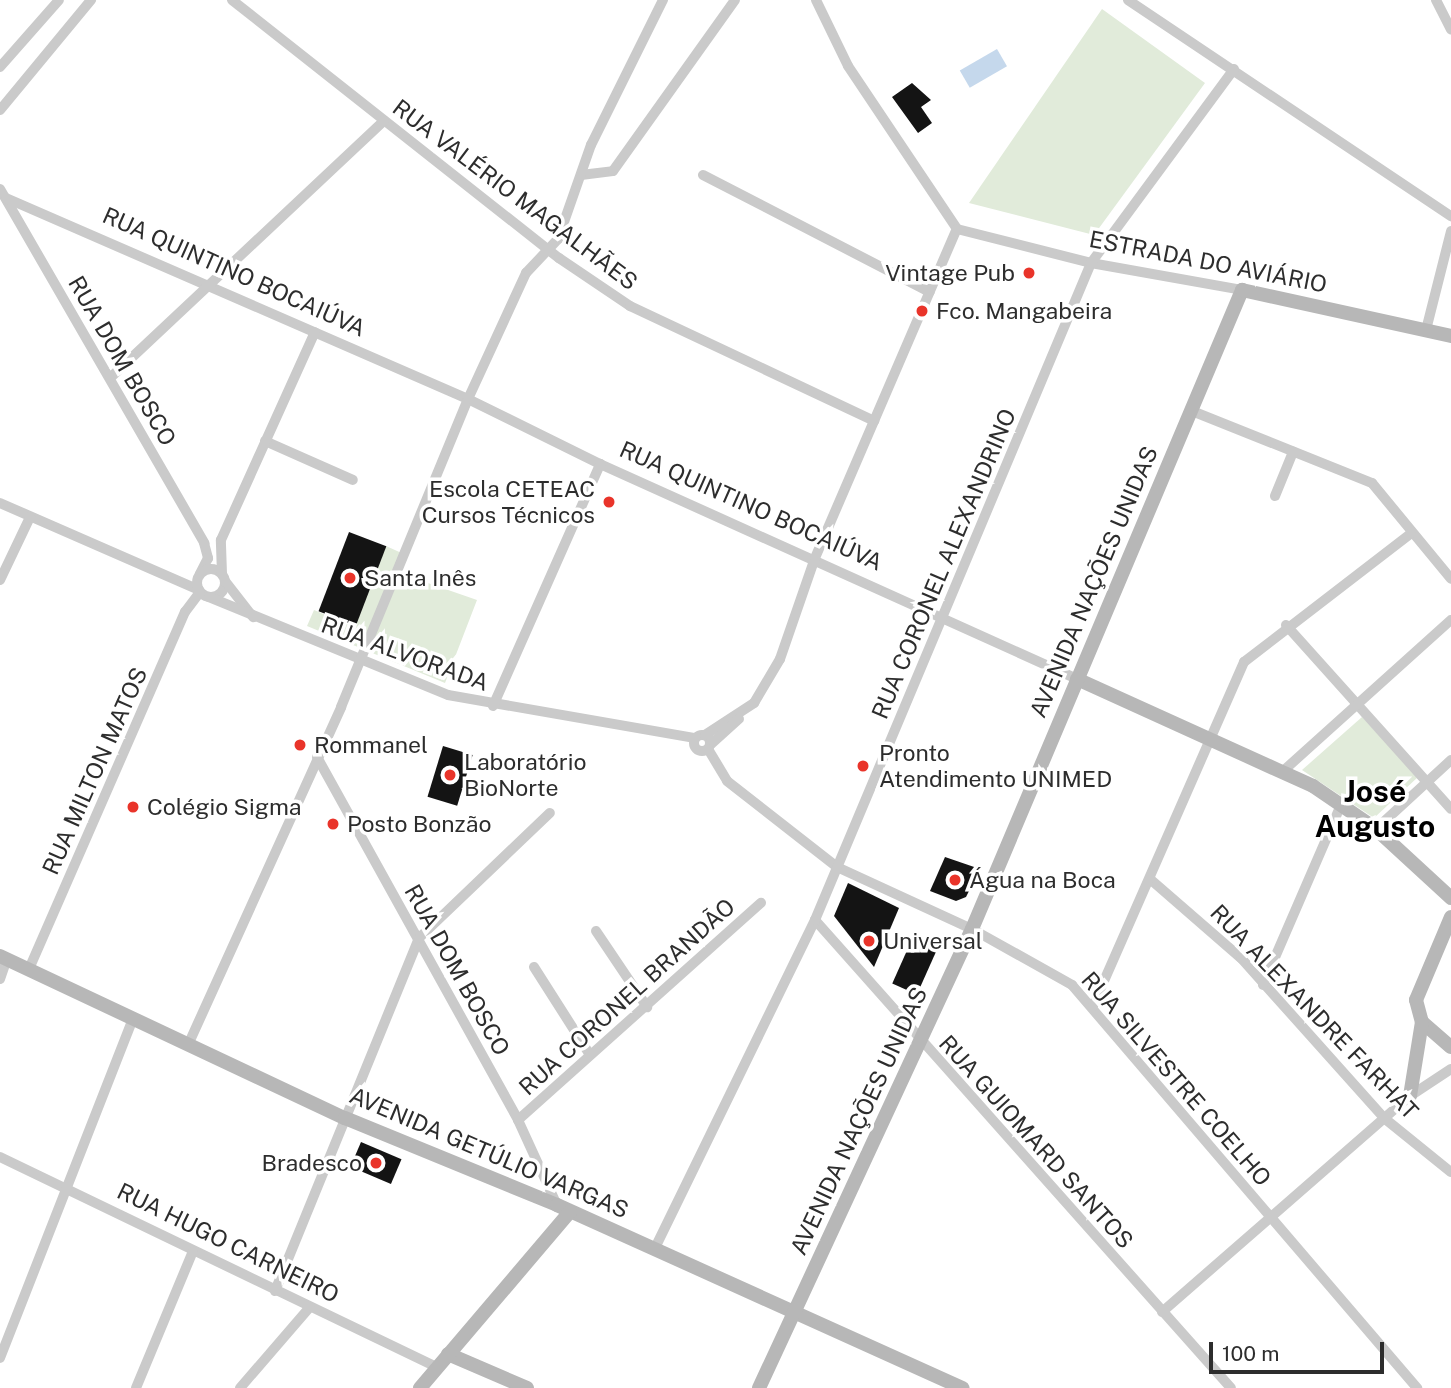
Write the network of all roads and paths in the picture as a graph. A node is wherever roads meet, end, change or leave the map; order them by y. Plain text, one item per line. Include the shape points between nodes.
1 (59, 0) edge
2 (91, 0) edge
3 (232, 0) edge
4 (663, 0) edge
5 (735, 0) edge
6 (816, 0) edge
7 (1128, 0) edge
8 (1436, 0) edge
9 (1451, 29) edge
10 (0, 67) edge
11 (1234, 69) junction
12 (0, 110) edge
13 (384, 121) junction
14 (581, 175) junction
15 (703, 175) dead end
16 (3, 194) edge
17 (1451, 216) edge
18 (957, 229) junction
19 (1451, 231) edge
20 (549, 249) junction
21 (1091, 263) junction
22 (208, 284) junction
23 (1242, 290) junction
24 (930, 292) junction
25 (1426, 330) junction
26 (315, 332) junction
27 (1449, 332) edge
28 (110, 378) junction
29 (468, 399) junction
30 (1192, 411) junction
31 (874, 421) junction
32 (265, 441) junction
33 (1293, 452) junction
34 (600, 464) junction
35 (353, 480) dead end
36 (1275, 496) dead end
37 (0, 503) edge
38 (30, 517) junction
39 (1410, 534) junction
40 (212, 543) junction
41 (815, 558) junction
42 (224, 578) junction
43 (1451, 579) edge
44 (0, 580) edge
45 (201, 587) junction
46 (944, 618) junction
47 (255, 620) junction
48 (1451, 620) edge
49 (1286, 625) junction
50 (362, 657) junction
51 (1077, 679) junction
52 (494, 706) junction
53 (1356, 706) junction
54 (1208, 737) junction
55 (702, 744) junction
56 (317, 757) junction
57 (1451, 760) edge
58 (1282, 772) junction
59 (1438, 773) junction
60 (1451, 775) edge
61 (1428, 781) junction
62 (1341, 805) junction
63 (1451, 808) edge
64 (550, 813) dead end
65 (1376, 830) junction
66 (837, 867) junction
67 (1150, 879) junction
68 (1451, 898) edge
69 (761, 903) dead end
70 (1451, 917) edge
71 (815, 920) junction
72 (972, 929) junction
73 (596, 931) dead end
74 (419, 938) junction
75 (3, 957) edge
76 (534, 967) dead end
77 (29, 968) junction
78 (0, 979) edge
79 (1263, 985) junction
80 (1093, 1006) junction
81 (646, 1007) junction
82 (133, 1018) junction
83 (1422, 1022) junction
84 (920, 1042) junction
85 (188, 1045) junction
86 (1451, 1047) edge
87 (590, 1055) junction
88 (1451, 1069) edge
89 (1410, 1096) junction
90 (345, 1118) junction
91 (1384, 1118) junction
92 (518, 1120) junction
93 (0, 1157) edge
94 (1451, 1172) edge
95 (66, 1190) junction
96 (564, 1208) junction
97 (1269, 1215) junction
98 (655, 1248) junction
99 (193, 1251) junction
100 (275, 1291) junction
101 (309, 1308) junction
102 (1162, 1312) junction
103 (796, 1314) junction
104 (448, 1354) junction
105 (0, 1358) edge
106 (437, 1367) junction
107 (136, 1388) edge
108 (240, 1388) edge
109 (420, 1388) edge
110 (527, 1388) edge
111 (759, 1388) edge
112 (963, 1388) edge
113 (1231, 1388) edge
114 (1417, 1388) edge

1 - 10 street
2 - 12 street
3 - 13 street, RUA VALÉRIO MAGALHÃES
4 - 14 street
5 - 14 street via 613,171
6 - 18 street via 848,66
7 - 11 street
8 - 9 street
11 - 17 street
11 - 21 street, RUA CORONEL ALEXANDRINO
13 - 20 street, RUA VALÉRIO MAGALHÃES
13 - 22 street
14 - 20 street via 558,239
15 - 24 street
16 - 22 street, RUA QUINTINO BOCAIÚVA
16 - 28 street, RUA DOM BOSCO
18 - 21 street, ESTRADA DO AVIÁRIO
18 - 24 street
19 - 25 street
20 - 29 street via 526,273
20 - 31 street, RUA VALÉRIO MAGALHÃES via 630,306
21 - 23 street, ESTRADA DO AVIÁRIO
21 - 46 street, RUA CORONEL ALEXANDRINO
22 - 26 street, RUA QUINTINO BOCAIÚVA
22 - 28 street
23 - 25 street, ESTRADA DO AVIÁRIO
23 - 30 street, AVENIDA NAÇÕES UNIDAS
24 - 31 street
25 - 27 street, ESTRADA DO AVIÁRIO
26 - 29 street, RUA QUINTINO BOCAIÚVA
26 - 32 street
28 - 40 street, RUA DOM BOSCO
29 - 34 street, RUA QUINTINO BOCAIÚVA
29 - 50 street
30 - 33 street
30 - 51 street, AVENIDA NAÇÕES UNIDAS
31 - 41 street
32 - 35 street
32 - 40 street
33 - 36 street
33 - 39 street via 1372,483
34 - 41 street, RUA QUINTINO BOCAIÚVA
34 - 52 street
37 - 38 street
38 - 44 street
38 - 45 street via 181,586
39 - 43 street
39 - 49 street
40 - 42 street
40 - 45 street
41 - 46 street, RUA QUINTINO BOCAIÚVA
41 - 55 street via 780,659 741,715
42 - 45 street via 211,569
42 - 45 street via 220,595
42 - 47 street
45 - 47 street, RUA ALVORADA
45 - 77 street, RUA MILTON MATOS
46 - 51 street, RUA QUINTINO BOCAIÚVA
46 - 66 street, RUA CORONEL ALEXANDRINO
47 - 50 street, RUA ALVORADA
48 - 53 street
49 - 53 street
49 - 54 street via 1244,662
50 - 52 street, RUA ALVORADA via 448,695
50 - 56 street
51 - 54 street, RUA QUINTINO BOCAIÚVA
51 - 72 street, AVENIDA NAÇÕES UNIDAS
52 - 55 street, RUA ALVORADA via 667,734
53 - 58 street
53 - 61 street
54 - 58 street, RUA QUINTINO BOCAIÚVA
54 - 67 street
55 - 66 street, RUA SILVESTRE COELHO via 751,802
56 - 74 street, RUA DOM BOSCO
56 - 85 street
57 - 59 street
58 - 62 street, RUA QUINTINO BOCAIÚVA
59 - 60 street
59 - 61 street
61 - 63 street
61 - 65 street
62 - 65 street, RUA QUINTINO BOCAIÚVA
62 - 79 street
64 - 74 street
65 - 68 street, RUA QUINTINO BOCAIÚVA
66 - 71 street, RUA CORONEL ALEXANDRINO
66 - 72 street, RUA SILVESTRE COELHO
67 - 79 street, RUA ALEXANDRE FARHAT via 1210,928
67 - 80 street
69 - 81 street, RUA CORONEL BRANDÃO
70 - 83 street via 1419,982 1416,1000
71 - 84 street, RUA GUIOMARD SANTOS
71 - 98 street, RUA CORONEL ALEXANDRINO
72 - 80 street, RUA SILVESTRE COELHO via 1048,967
72 - 84 street, AVENIDA NAÇÕES UNIDAS
73 - 81 street
74 - 90 street
74 - 92 street, RUA DOM BOSCO
75 - 77 street, AVENIDA GETÚLIO VARGAS
75 - 78 street
76 - 87 street
77 - 82 street, AVENIDA GETÚLIO VARGAS
79 - 91 street, RUA ALEXANDRE FARHAT
80 - 97 street, RUA SILVESTRE COELHO
81 - 87 street, RUA CORONEL BRANDÃO
82 - 85 street, AVENIDA GETÚLIO VARGAS
82 - 95 street
83 - 86 street
83 - 89 street
84 - 102 street, RUA GUIOMARD SANTOS
84 - 103 street, AVENIDA NAÇÕES UNIDAS
85 - 90 street, AVENIDA GETÚLIO VARGAS
87 - 92 street, RUA CORONEL BRANDÃO
88 - 89 street
89 - 91 street
90 - 96 street, AVENIDA GETÚLIO VARGAS
90 - 100 street
91 - 94 street, RUA ALEXANDRE FARHAT
91 - 97 street
92 - 96 street, RUA DOM BOSCO
93 - 95 street, RUA HUGO CARNEIRO
95 - 99 street, RUA HUGO CARNEIRO
95 - 105 street
96 - 98 street, AVENIDA GETÚLIO VARGAS
96 - 104 street
97 - 102 street
97 - 114 street, RUA SILVESTRE COELHO
98 - 103 street, AVENIDA GETÚLIO VARGAS
99 - 100 street, RUA HUGO CARNEIRO
99 - 107 street
100 - 101 street, RUA HUGO CARNEIRO
101 - 106 street, RUA HUGO CARNEIRO
101 - 108 street
102 - 113 street, RUA GUIOMARD SANTOS
103 - 111 street, AVENIDA NAÇÕES UNIDAS
103 - 112 street, AVENIDA GETÚLIO VARGAS
104 - 106 street
104 - 110 street
106 - 109 street

